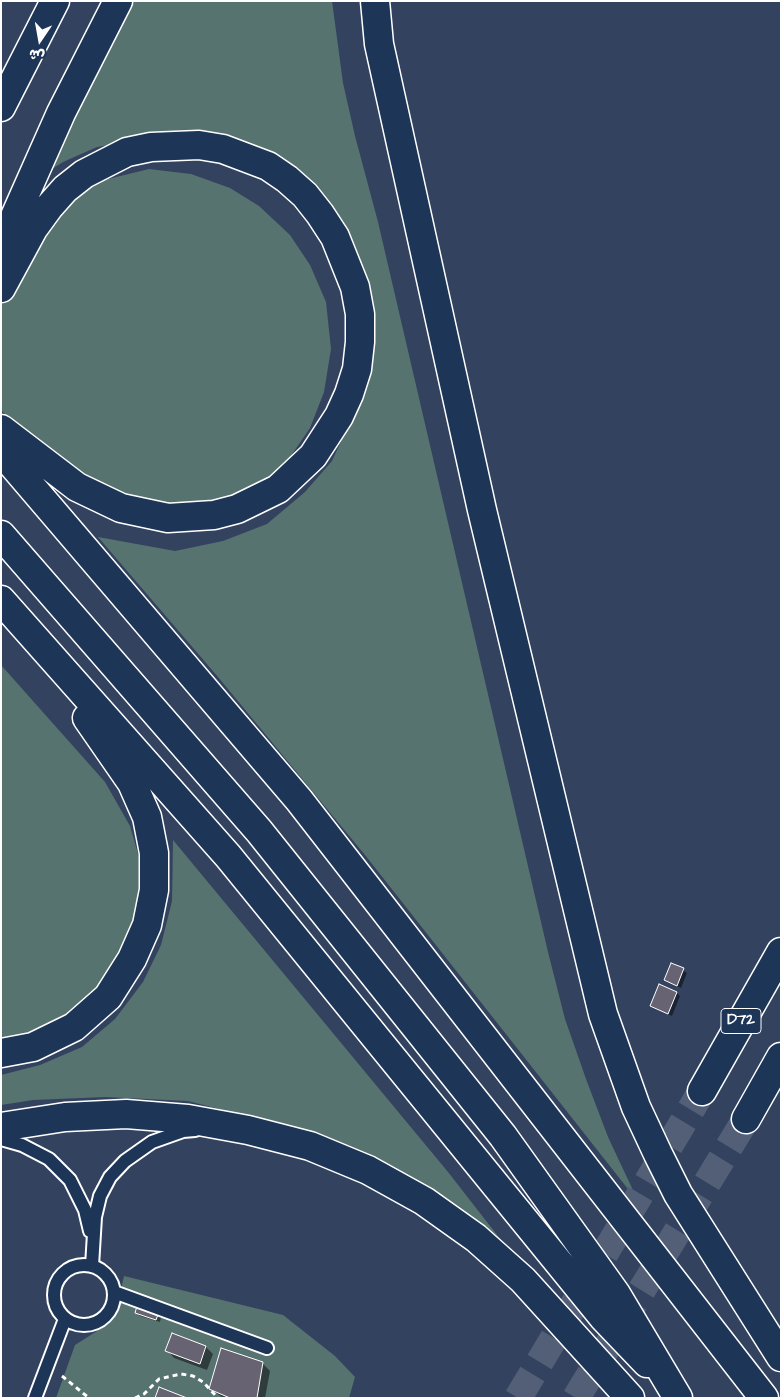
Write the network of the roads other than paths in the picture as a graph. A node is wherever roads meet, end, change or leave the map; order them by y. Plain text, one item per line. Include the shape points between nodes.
1 (55, 1) edge
2 (118, 1) edge
3 (375, 1) edge
4 (1, 107) edge
5 (1, 248) edge
6 (1, 288) edge
7 (1, 429) edge
8 (1, 451) edge
9 (1, 535) edge
10 (1, 600) edge
11 (33, 636) junction
12 (781, 952) edge
13 (1, 1053) edge
14 (781, 1056) edge
15 (702, 1091) tunnel mouth
16 (746, 1119) tunnel mouth
17 (1, 1127) edge
18 (248, 1130) junction
19 (1, 1139) edge
20 (92, 1239) junction
21 (92, 1266) junction
22 (114, 1292) junction
23 (64, 1319) junction
24 (267, 1348) dead end
25 (781, 1357) edge
26 (672, 1389) edge
27 (35, 1398) edge
28 (630, 1398) edge
29 (764, 1398) edge

1 - 4 main road
2 - 5 main road via 61,113
3 - 25 main road via 379,44 482,510 604,1014 636,1107 678,1194
6 - 7 main road via 33,229 60,195 84,174 127,152 151,147 199,146 246,156 288,178 305,195 335,237 347,261 360,314 357,369 339,416 327,437 313,456 278,489 244,506 214,515 168,518 121,508 77,487
8 - 29 main road via 299,800
9 - 26 main road via 259,831 503,1136 616,1294
10 - 11 main road
11 - 13 main road via 132,783 147,817 154,853 154,890 147,925 132,959 108,997 74,1027 33,1047
11 - 26 main road via 228,856 622,1340
12 - 15 main road, D72
14 - 16 main road
17 - 18 main road via 65,1117 126,1114 188,1118
18 - 20 lane via 215,1127 183,1131 152,1142 124,1161 100,1196
18 - 28 main road via 310,1146 368,1170 431,1206 476,1238 524,1280
19 - 20 lane via 22,1145 49,1159 70,1180 84,1210
20 - 21 lane
21 - 22 lane via 103,1272
21 - 23 lane via 78,1266 65,1271 57,1282 56,1308
22 - 23 lane via 113,1304 98,1322 75,1324
22 - 24 lane
23 - 27 lane

